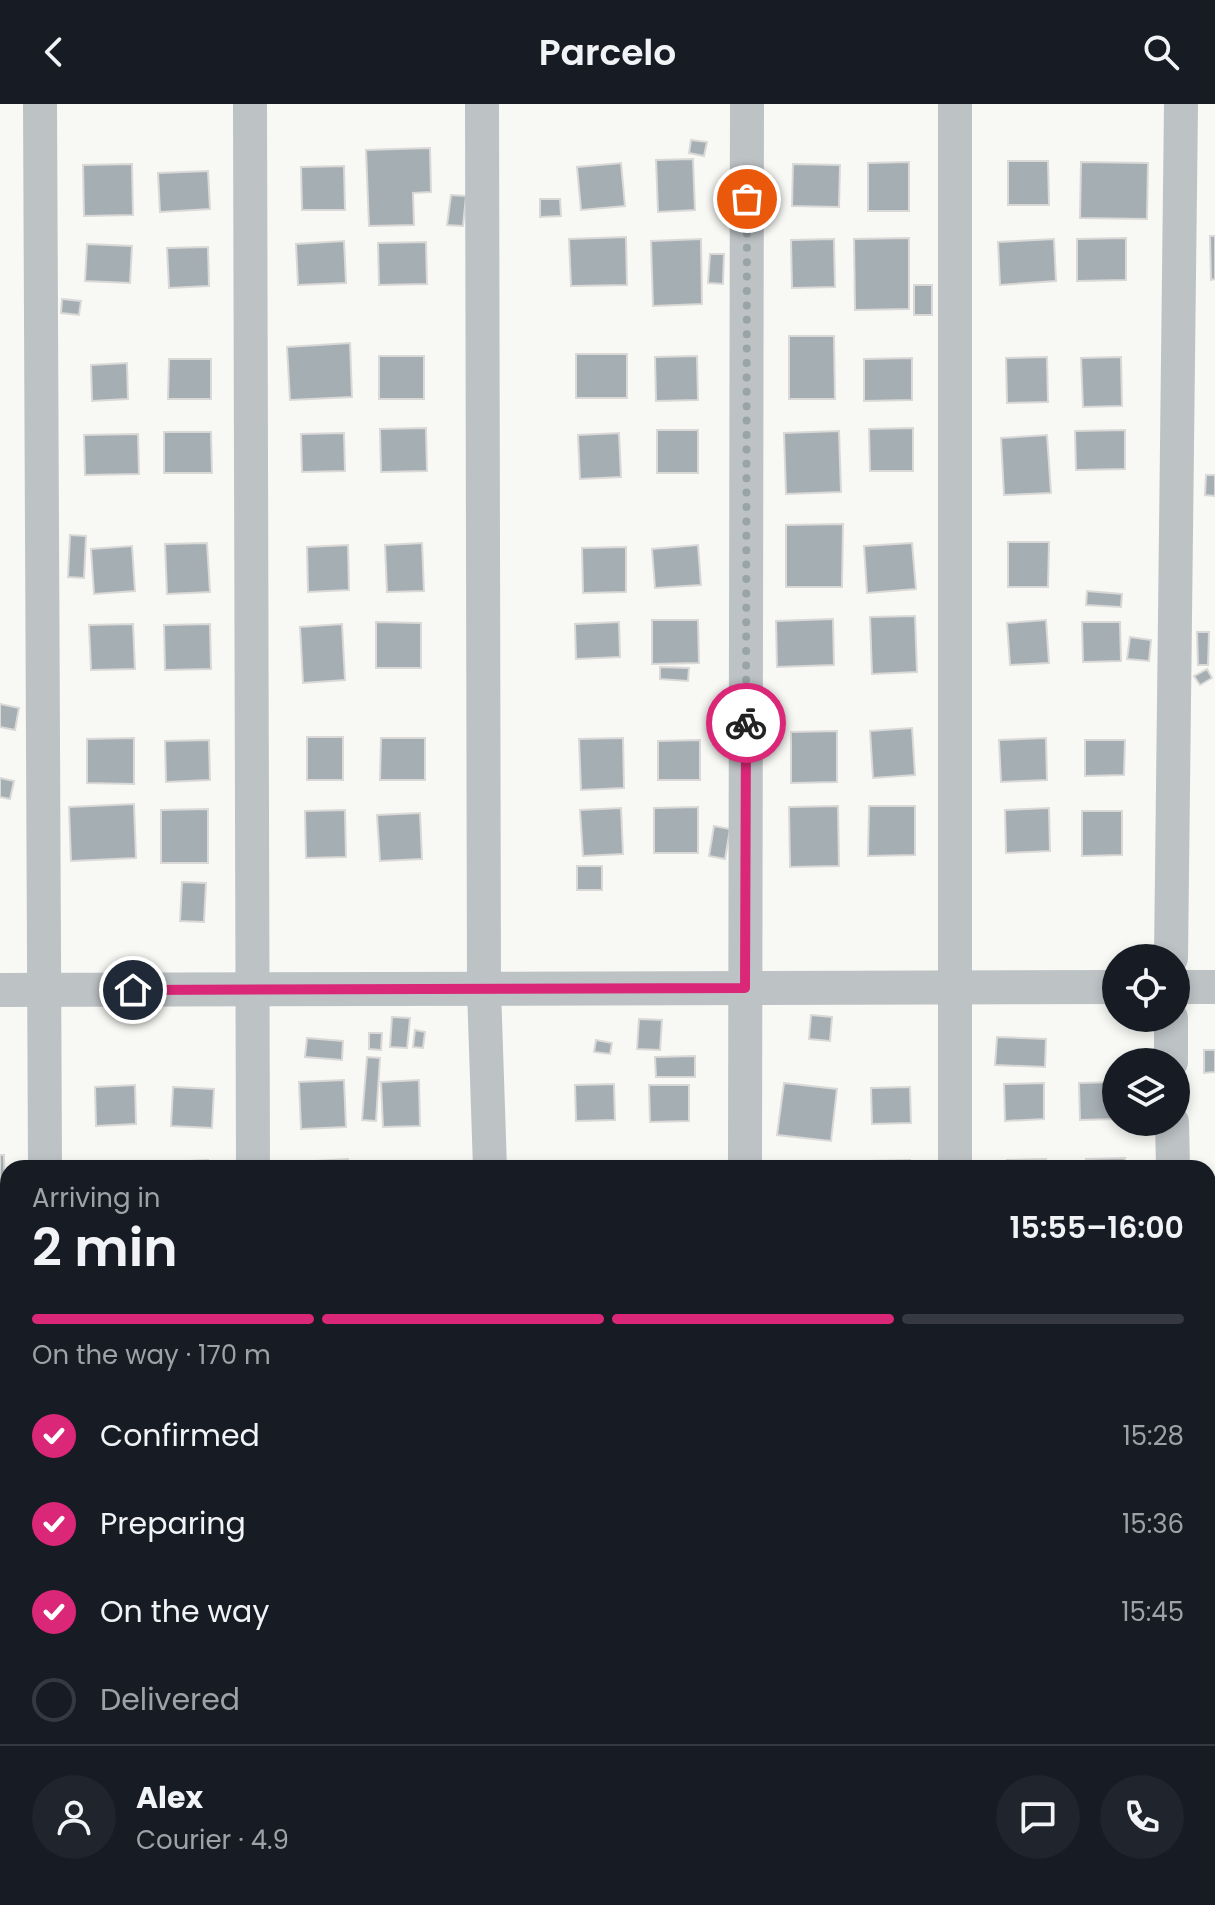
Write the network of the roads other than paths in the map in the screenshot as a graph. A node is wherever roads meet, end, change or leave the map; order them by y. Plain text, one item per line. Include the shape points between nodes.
1 (40, 104) edge
2 (250, 104) edge
3 (482, 104) edge
4 (747, 104) edge
5 (955, 104) edge
6 (1181, 104) edge
7 (1171, 944) edge
8 (1102, 987) edge
9 (1190, 987) edge
10 (1215, 987) edge
11 (745, 988) junction
12 (955, 988) junction
13 (253, 989) junction
14 (484, 989) junction
15 (0, 990) edge
16 (43, 990) junction
17 (1172, 1136) edge
18 (45, 1160) edge
19 (253, 1160) edge
20 (490, 1160) edge
21 (745, 1160) edge
22 (955, 1160) edge
23 (1173, 1160) edge

1 - 16 street
2 - 13 street
3 - 14 street
4 - 11 street
5 - 12 street
6 - 7 street
8 - 12 street
9 - 10 street
11 - 12 street
11 - 14 street
11 - 21 street
12 - 22 street
13 - 14 street
13 - 16 street
13 - 19 street
14 - 20 street
15 - 16 street
16 - 18 street
17 - 23 street

